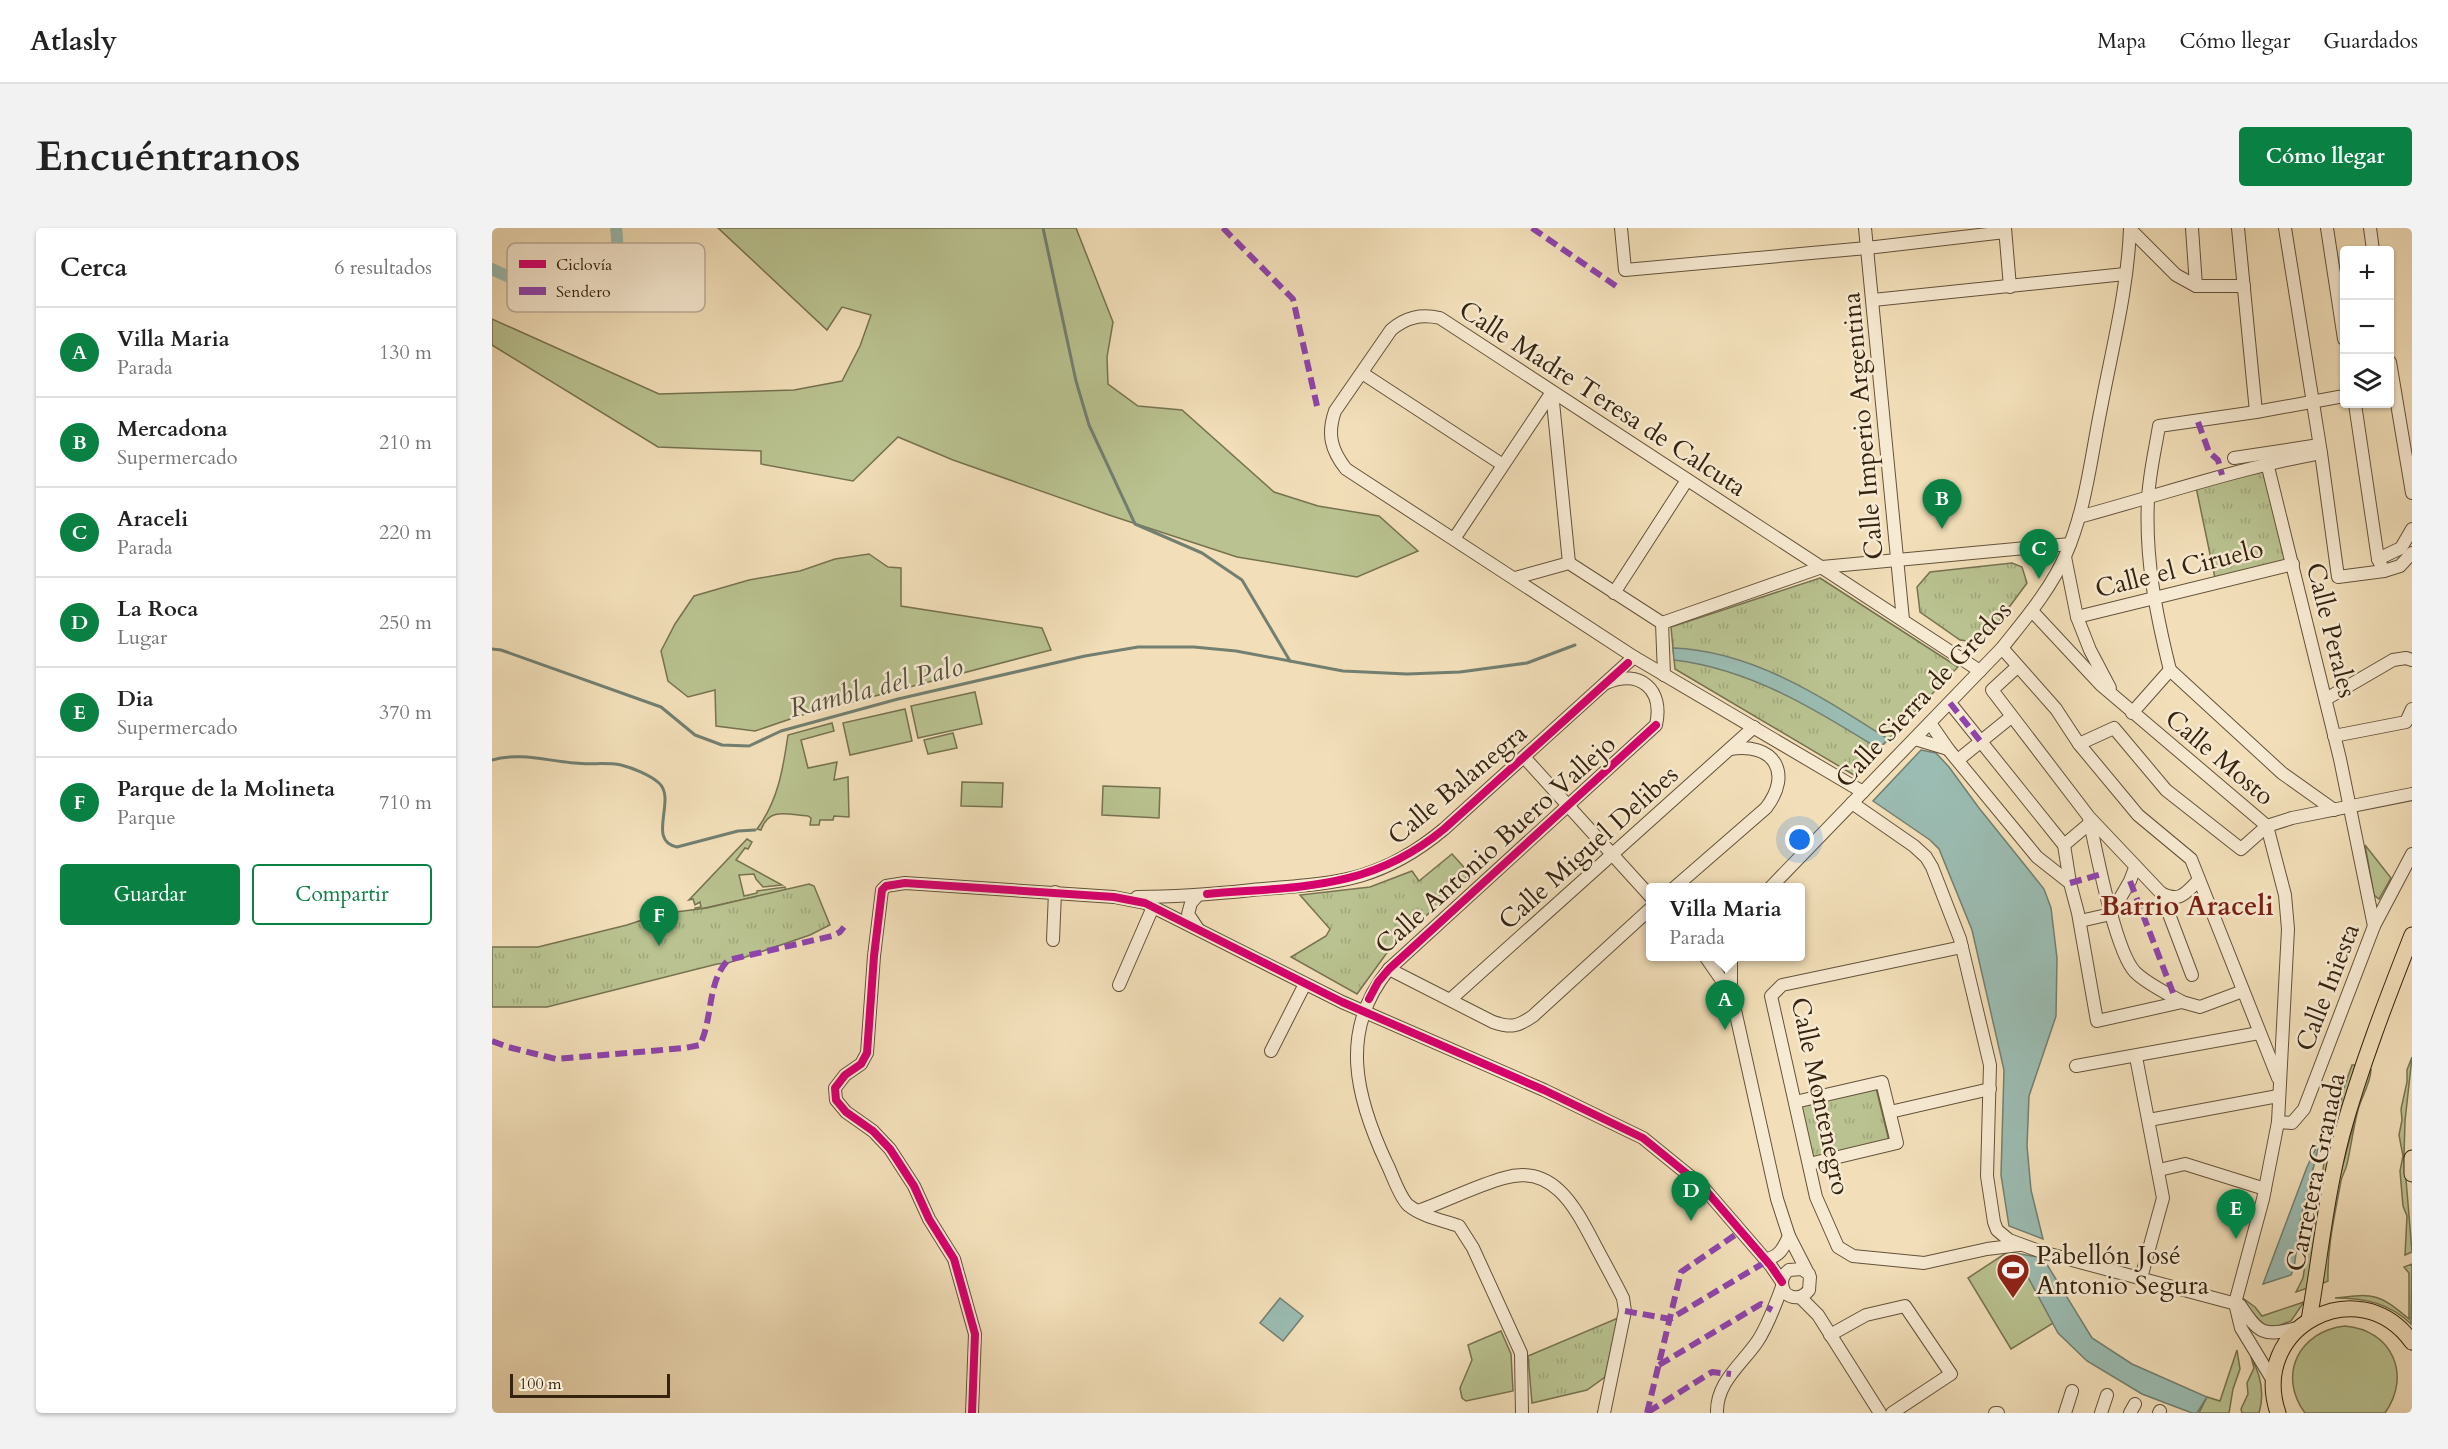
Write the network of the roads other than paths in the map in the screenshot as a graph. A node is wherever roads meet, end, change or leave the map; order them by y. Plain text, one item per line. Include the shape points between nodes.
1 (1621, 228) edge
2 (1865, 228) edge
3 (2192, 228) edge
4 (2238, 228) edge
5 (2285, 228) edge
6 (2327, 228) edge
7 (2370, 228) edge
8 (2130, 229) edge
9 (2005, 230) edge
10 (2372, 246) edge
11 (1867, 248) junction
12 (2125, 274) junction
13 (2196, 286) junction
14 (2244, 286) junction
15 (2010, 287) junction
16 (1873, 300) junction
17 (2340, 313) edge
18 (1362, 373) junction
19 (1552, 392) junction
20 (2340, 397) edge
21 (2312, 402) junction
22 (2394, 403) edge
23 (2356, 408) edge
24 (2256, 412) junction
25 (2320, 449) junction
26 (2234, 458) dead end
27 (2267, 463) junction
28 (1503, 465) junction
29 (1687, 480) junction
30 (2412, 493) edge
31 (2148, 498) junction
32 (2079, 517) junction
33 (2412, 529) edge
34 (1454, 539) junction
35 (2070, 544) junction
36 (2412, 553) edge
37 (2065, 557) junction
38 (1897, 559) junction
39 (1569, 563) junction
40 (2292, 564) junction
41 (2381, 565) junction
42 (1822, 567) junction
43 (1515, 578) junction
44 (1614, 593) junction
45 (2154, 599) junction
46 (2032, 611) junction
47 (2077, 617) junction
48 (1903, 620) junction
49 (1662, 623) junction
50 (2002, 648) junction
51 (1634, 657) junction
52 (2412, 660) edge
53 (2018, 668) junction
54 (2170, 670) junction
55 (1980, 671) junction
56 (1664, 675) junction
57 (1606, 683) junction
58 (2113, 695) junction
59 (2326, 699) junction
60 (1950, 703) junction
61 (2412, 709) edge
62 (2132, 713) junction
63 (2011, 717) junction
64 (1930, 723) junction
65 (1754, 727) junction
66 (2334, 736) junction
67 (1915, 739) junction
68 (1981, 742) junction
69 (2079, 744) junction
70 (1948, 748) junction
71 (1730, 749) junction
72 (1524, 757) junction
73 (1958, 760) junction
74 (1863, 792) junction
75 (2412, 794) edge
76 (1852, 803) junction
77 (1568, 805) junction
78 (2349, 808) junction
79 (2334, 810) junction
80 (2090, 820) junction
81 (2266, 826) junction
82 (2064, 846) junction
83 (2412, 854) edge
84 (1613, 855) junction
85 (2135, 868) junction
86 (2199, 880) junction
87 (1680, 883) edge
88 (1775, 883) edge
89 (2070, 883) junction
90 (1055, 892) junction
91 (1646, 892) edge
92 (2161, 893) junction
93 (1198, 895) junction
94 (1114, 897) junction
95 (1153, 907) junction
96 (1646, 913) edge
97 (2111, 914) junction
98 (2080, 921) junction
99 (2374, 926) junction
100 (2412, 935) edge
101 (1209, 937) junction
102 (1053, 940) dead end
103 (1962, 947) junction
104 (1708, 961) edge
105 (1731, 962) edge
106 (1389, 969) junction
107 (2193, 975) dead end
108 (1305, 984) junction
109 (1119, 985) dead end
110 (2243, 991) junction
111 (1733, 996) junction
112 (1451, 999) junction
113 (2182, 1002) junction
114 (1364, 1012) junction
115 (2259, 1033) junction
116 (1271, 1051) dead end
117 (2136, 1056) junction
118 (2076, 1066) dead end
119 (2279, 1081) junction
120 (1990, 1089) junction
121 (2278, 1095) junction
122 (1795, 1102) junction
123 (1890, 1112) junction
124 (2149, 1120) junction
125 (2278, 1122) junction
126 (2412, 1158) edge
127 (1809, 1164) junction
128 (2159, 1170) junction
129 (2412, 1174) edge
130 (2265, 1189) junction
131 (1418, 1211) junction
132 (1994, 1224) junction
133 (1789, 1236) junction
134 (2020, 1245) junction
135 (1987, 1249) junction
136 (1768, 1263) junction
137 (1790, 1269) junction
138 (2141, 1278) junction
139 (1810, 1281) junction
140 (1782, 1285) junction
141 (1797, 1297) junction
142 (2235, 1304) junction
143 (1774, 1307) junction
144 (1818, 1315) junction
145 (2303, 1324) junction
146 (1830, 1335) junction
147 (2412, 1342) edge
148 (2272, 1384) junction
149 (2072, 1391) dead end
150 (2107, 1395) dead end
151 (972, 1413) edge
152 (1522, 1413) edge
153 (1604, 1413) edge
154 (1717, 1413) edge
155 (1880, 1413) edge
156 (1892, 1413) edge
157 (2065, 1413) edge
158 (2101, 1413) edge
159 (2270, 1413) edge
160 (2277, 1413) edge

1 - 11 street via 1625,270
2 - 11 street, Calle Imperio Argentina
3 - 13 street
4 - 14 street
5 - 21 street
6 - 17 street
7 - 10 street
8 - 12 street, Calle Sierra de Gredos
8 - 13 street via 2176,275
9 - 11 street
9 - 15 street
11 - 16 street, Calle Imperio Argentina
12 - 15 street
12 - 32 street, Calle Sierra de Gredos
13 - 14 street
14 - 24 street
15 - 16 street
16 - 38 street, Calle Imperio Argentina
18 - 19 street, Calle Madre Teresa de Calcuta via 1391,330 1401,321 1426,315 1440,318
18 - 28 street
18 - 34 street, Calle Madre Teresa de Calcuta via 1335,411 1330,436 1335,454 1346,469
19 - 28 street
19 - 29 street, Calle Madre Teresa de Calcuta
19 - 39 street
20 - 21 street
21 - 24 street
21 - 25 street
22 - 30 street
23 - 41 street
24 - 31 street via 2159,426
25 - 26 street
25 - 27 street
25 - 41 street via 2338,577
27 - 31 street
27 - 40 street, Calle Perales
28 - 34 street
29 - 42 street, Calle Madre Teresa de Calcuta
29 - 44 street
31 - 32 street
31 - 45 street via 2147,534
32 - 35 street, Calle Sierra de Gredos
33 - 41 street via 2401,548
34 - 43 street, Calle Madre Teresa de Calcuta
35 - 37 street, Calle Sierra de Gredos
35 - 38 street
36 - 41 street via 2400,566
37 - 46 street, Calle Sierra de Gredos
37 - 47 street, Calle Mosto
38 - 42 street
38 - 48 street, Calle Imperio Argentina
39 - 43 street
39 - 44 street
40 - 45 street, Calle el Ciruelo
40 - 59 street, Calle Perales
42 - 48 street, Calle Madre Teresa de Calcuta
42 - 49 street
43 - 51 street, Calle Madre Teresa de Calcuta
44 - 49 street
45 - 47 street, Calle el Ciruelo
45 - 54 street
46 - 50 street, Calle Sierra de Gredos
46 - 58 street, Calle Mosto
47 - 58 street, Calle Mosto
48 - 55 street, Calle Madre Teresa de Calcuta
49 - 56 street
50 - 53 street
50 - 55 street, Calle Sierra de Gredos
51 - 56 street, Calle Madre Teresa de Calcuta
51 - 57 street, Calle Balanegra
52 - 59 street via 2393,660
53 - 63 street via 1992,690
53 - 69 street via 2056,709
54 - 62 street
54 - 79 street via 2282,772
55 - 60 street, Calle Sierra de Gredos
56 - 65 street, Calle Madre Teresa de Calcuta
57 - 72 street, Calle Balanegra
57 - 77 street, Calle Antonio Buero Vallejo via 1619,678 1644,683 1658,705 1656,725
58 - 62 street, Calle Mosto
59 - 66 street, Calle Perales
60 - 64 street, Calle Sierra de Gredos
60 - 68 street
61 - 66 street via 2406,722
62 - 81 street, Calle Mosto
63 - 68 street
63 - 80 street
64 - 67 street, Calle Sierra de Gredos
64 - 70 street
65 - 71 street, Calle Miguel Delibes
65 - 74 street, Calle Madre Teresa de Calcuta
66 - 78 street, Calle Perales
67 - 70 street
67 - 74 street, Calle Sierra de Gredos
68 - 73 street
68 - 82 street
69 - 81 street via 2114,728 2166,790 2241,849
69 - 86 street via 2138,815 2191,859
70 - 73 street
71 - 84 street, Calle Miguel Delibes
71 - 87 street via 1753,748 1773,761 1780,782 1776,795
72 - 77 street
72 - 93 street, Calle Balanegra via 1422,847 1381,869 1336,882
73 - 89 street via 2037,857
74 - 76 street, Calle Sierra de Gredos
75 - 78 street
76 - 88 street, Calle Sierra de Gredos
76 - 103 street via 1926,857
77 - 84 street
77 - 106 street, Calle Antonio Buero Vallejo
78 - 79 street
78 - 99 street, Calle Perales
79 - 81 street
80 - 82 street
80 - 85 street
80 - 97 street
81 - 119 street, Calle Mosto via 2285,895 2288,929
82 - 89 street
83 - 99 street, Calle Iniesta
84 - 91 street
84 - 112 street, Calle Miguel Delibes
85 - 92 street
85 - 97 street
86 - 92 street via 2180,898
86 - 110 street
89 - 98 street
90 - 94 street
90 - 102 street
90 - 151 street via 911,882 886,886 882,890 874,956 867,1053 835,1088 840,1107 890,1149 954,1259 975,1334
92 - 107 street
93 - 94 street, Calle Balanegra
93 - 101 street via 1188,914
94 - 95 street
95 - 101 street
95 - 109 street
96 - 112 street via 1520,1025 1493,1022
97 - 98 street
97 - 113 street via 2136,972
98 - 113 street via 2097,1021
99 - 125 street, Calle Iniesta via 2304,1109 2292,1123
100 - 145 main road, Carretera Granada via 2364,1060 2342,1137
101 - 108 street
103 - 120 street via 1990,1065
103 - 122 street, Calle Montenegro via 1782,986 1771,996
104 - 111 street
105 - 111 street
106 - 112 street
106 - 114 street, Calle Antonio Buero Vallejo
108 - 114 street
108 - 116 street
110 - 113 street via 2200,1007
110 - 115 street
111 - 133 street via 1777,1199
114 - 131 street, Calle Antonio Buero Vallejo via 1357,1063 1363,1105 1406,1203
114 - 136 street via 1643,1138 1702,1186
115 - 117 street
115 - 119 street
117 - 118 street
117 - 124 street
119 - 121 street, Calle Mosto
120 - 123 street
120 - 132 street via 1987,1176
121 - 124 street
121 - 125 street, Calle Mosto
122 - 123 street via 1882,1082
122 - 127 street, Calle Montenegro
123 - 127 street via 1897,1143
124 - 128 street
125 - 130 street, Calle Mosto
126 - 129 main road
127 - 135 street, Calle Montenegro via 1816,1197 1838,1247 1853,1256 1924,1263
128 - 130 street via 2185,1164
128 - 138 street via 2163,1198
130 - 142 street, Calle Mosto
131 - 152 street via 1459,1226 1473,1248 1521,1353
131 - 153 street via 1506,1177 1545,1180 1572,1203 1623,1298 1625,1311
132 - 134 street via 2004,1237
132 - 135 street
133 - 136 street via 1782,1251
133 - 137 street
133 - 139 street
134 - 135 street, Calle Montenegro
134 - 138 street
136 - 137 street
136 - 140 street
137 - 139 street via 1802,1269
137 - 140 street via 1783,1276
138 - 142 street
139 - 141 street via 1806,1294
139 - 144 street
140 - 141 street via 1785,1293
140 - 143 street
141 - 143 street
141 - 144 street
142 - 145 street via 2240,1305 2251,1322 2273,1334
142 - 148 street via 2241,1328
143 - 154 street via 1757,1341 1724,1384
144 - 146 street
145 - 147 main road via 2335,1310 2369,1311 2390,1321
145 - 148 main road via 2281,1348
146 - 155 street
146 - 156 street via 1866,1315 1905,1306 1951,1374
148 - 159 main road
148 - 160 main road
149 - 157 street
150 - 158 street

